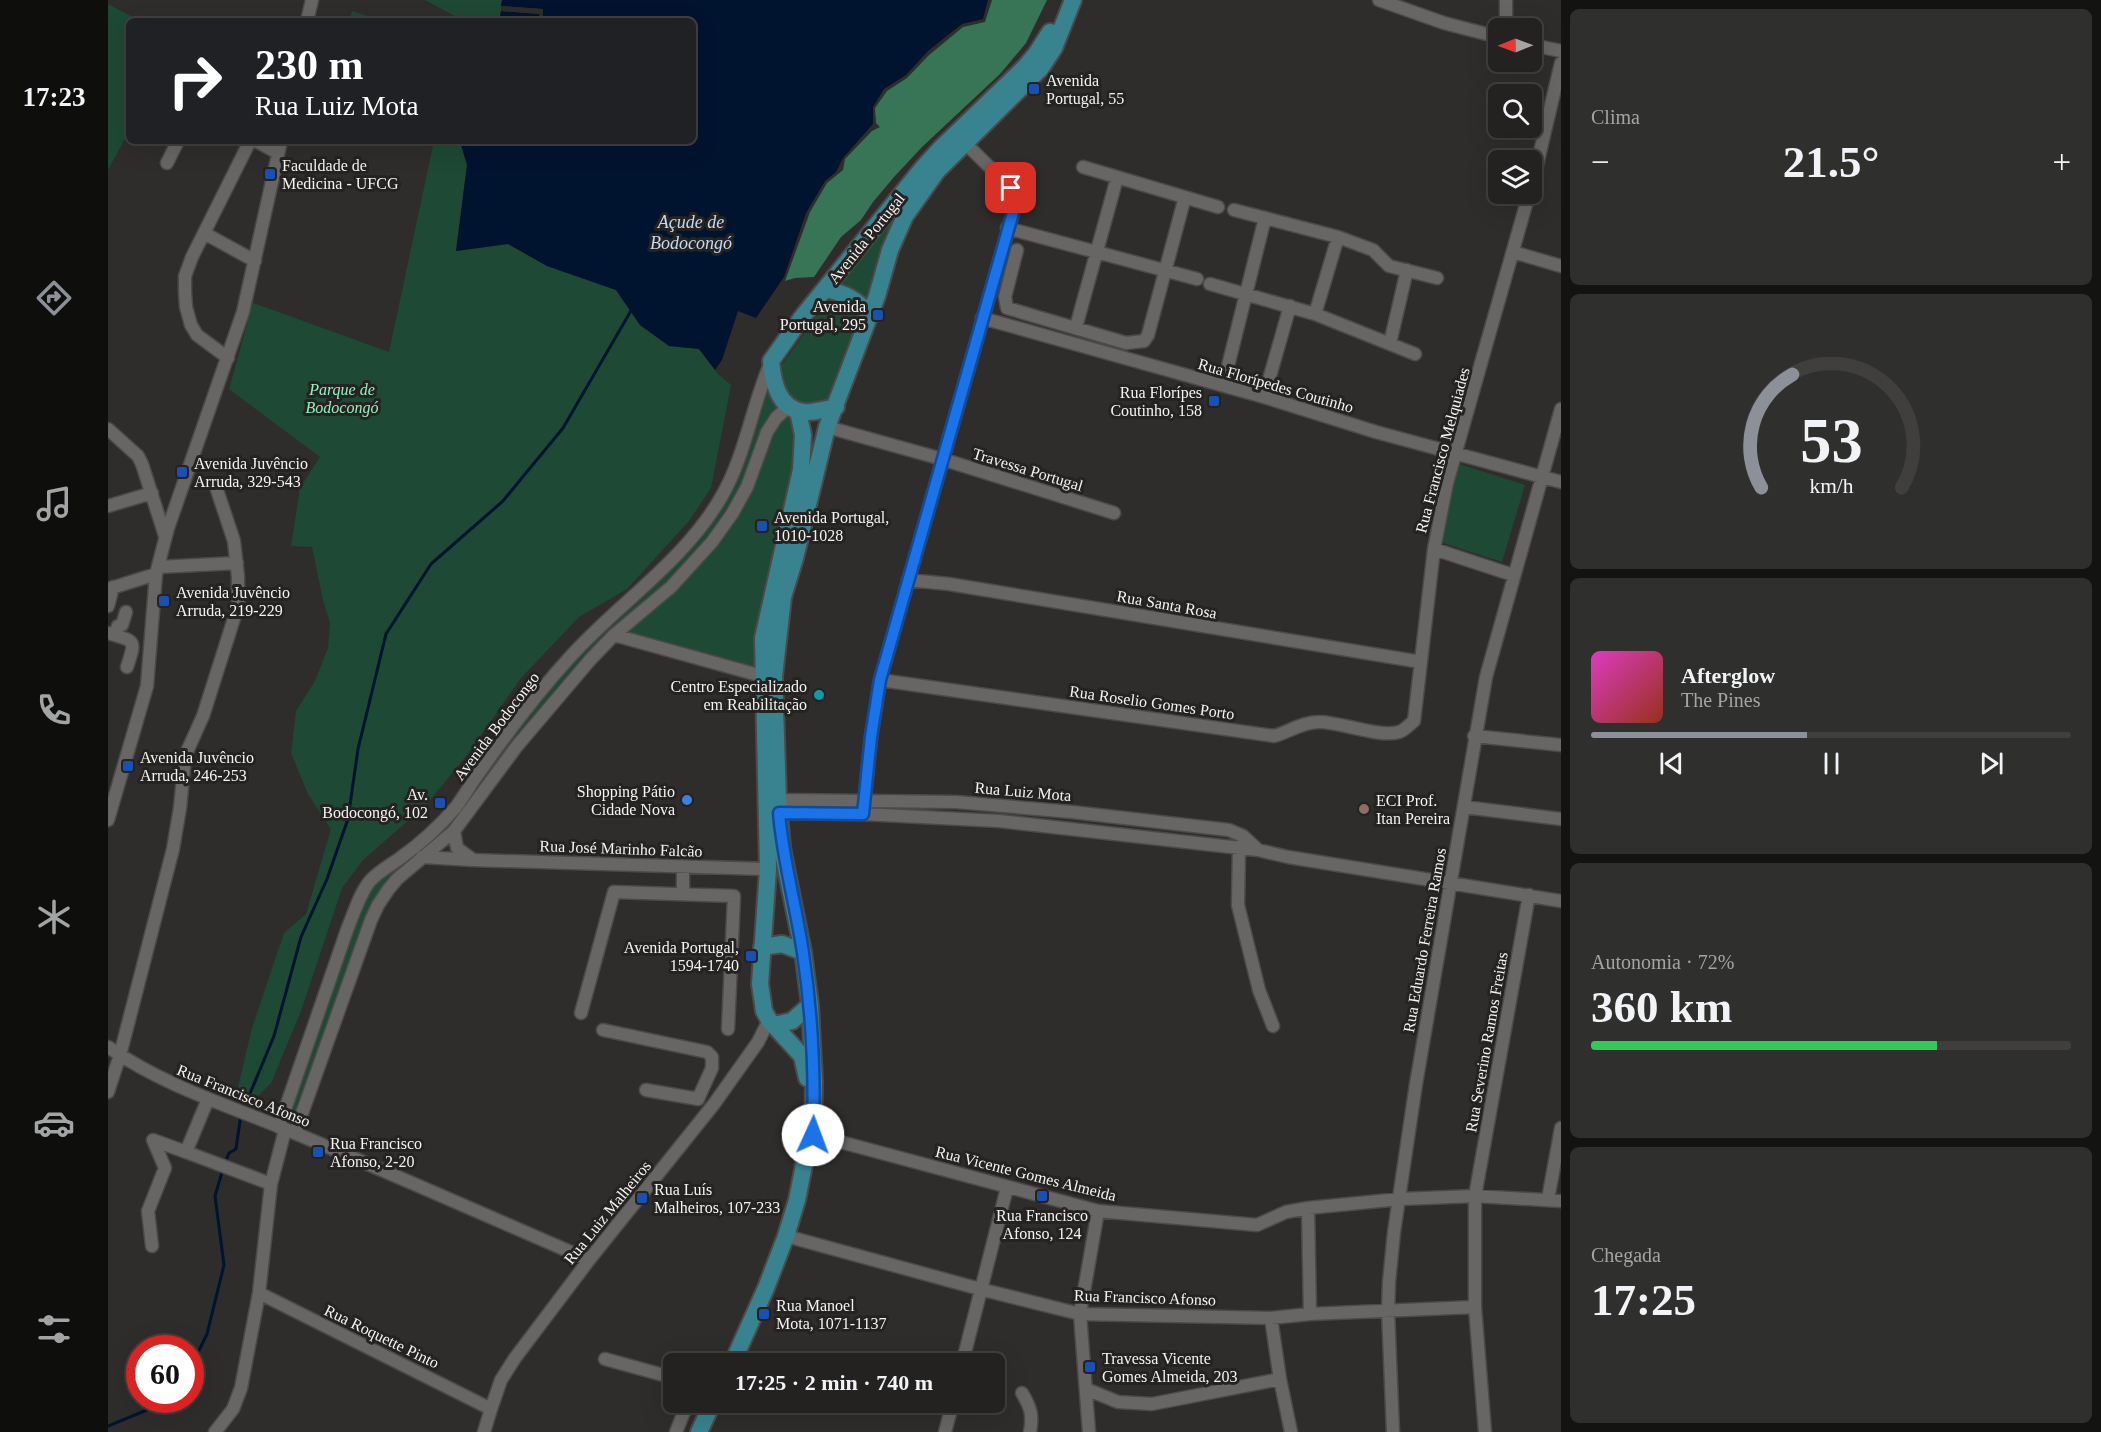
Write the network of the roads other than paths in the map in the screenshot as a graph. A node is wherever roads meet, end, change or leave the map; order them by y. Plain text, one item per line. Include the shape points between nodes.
1 (312, 0) edge
2 (1062, 0) edge
3 (1073, 0) edge
4 (1379, 0) edge
5 (1506, 0) edge
6 (308, 18) edge
7 (1506, 18) edge
8 (1488, 34) edge
9 (1542, 47) edge
10 (1561, 51) edge
11 (1561, 63) edge
12 (176, 144) edge
13 (248, 144) edge
14 (966, 144) junction
15 (280, 147) edge
16 (1540, 150) edge
17 (167, 163) dead end
18 (1083, 167) dead end
19 (1117, 178) junction
20 (1185, 197) junction
21 (1526, 204) edge
22 (1218, 207) dead end
23 (1234, 210) dead end
24 (1265, 218) junction
25 (1007, 228) junction
26 (204, 232) junction
27 (1338, 237) junction
28 (1017, 250) dead end
29 (1514, 252) junction
30 (1096, 253) junction
31 (255, 261) junction
32 (1561, 266) edge
33 (1407, 270) junction
34 (1165, 271) junction
35 (1437, 278) dead end
36 (1197, 279) dead end
37 (1210, 284) dead end
38 (825, 289) junction
39 (1245, 295) junction
40 (1290, 306) junction
41 (1316, 314) junction
42 (870, 316) junction
43 (982, 318) junction
44 (1076, 327) junction
45 (1390, 344) junction
46 (1415, 354) dead end
47 (228, 358) junction
48 (771, 361) junction
49 (1228, 366) dead end
50 (1264, 397) junction
51 (836, 407) junction
52 (794, 408) junction
53 (1561, 409) edge
54 (828, 427) junction
55 (108, 429) edge
56 (1456, 453) junction
57 (942, 459) junction
58 (1541, 476) junction
59 (1561, 482) edge
60 (218, 490) dead end
61 (152, 493) junction
62 (108, 506) edge
63 (1114, 513) dead end
64 (166, 537) junction
65 (1434, 549) junction
66 (237, 563) junction
67 (157, 570) junction
68 (1513, 575) junction
69 (908, 580) junction
70 (110, 588) edge
71 (108, 606) edge
72 (126, 612) dead end
73 (110, 634) edge
74 (614, 635) junction
75 (1421, 662) junction
76 (127, 667) dead end
77 (762, 676) junction
78 (880, 680) junction
79 (1414, 721) joint
80 (1474, 736) junction
81 (1561, 745) edge
82 (864, 801) junction
83 (778, 807) junction
84 (1464, 807) junction
85 (863, 814) junction
86 (1561, 819) edge
87 (108, 820) edge
88 (454, 831) junction
89 (1239, 848) junction
90 (1258, 850) junction
91 (423, 857) junction
92 (473, 860) junction
93 (684, 867) junction
94 (768, 869) junction
95 (1450, 882) junction
96 (683, 894) junction
97 (1529, 895) junction
98 (1561, 901) edge
99 (762, 947) junction
100 (803, 952) junction
101 (810, 1005) junction
102 (581, 1013) dead end
103 (772, 1022) junction
104 (1273, 1026) dead end
105 (728, 1029) dead end
106 (603, 1030) dead end
107 (108, 1047) edge
108 (120, 1055) junction
109 (646, 1090) dead end
110 (108, 1092) edge
111 (208, 1099) junction
112 (698, 1100) junction
113 (714, 1104) junction
114 (1561, 1128) edge
115 (286, 1130) junction
116 (809, 1138) junction
117 (186, 1152) junction
118 (271, 1184) junction
119 (1007, 1188) junction
120 (1475, 1196) junction
121 (1400, 1199) junction
122 (1548, 1199) junction
123 (1561, 1201) edge
124 (1308, 1208) junction
125 (1098, 1211) junction
126 (786, 1236) junction
127 (153, 1246) dead end
128 (589, 1260) junction
129 (980, 1289) junction
130 (259, 1293) junction
131 (1475, 1307) junction
132 (1388, 1311) junction
133 (1080, 1314) junction
134 (1310, 1314) junction
135 (1271, 1318) junction
136 (737, 1353) edge
137 (965, 1353) edge
138 (605, 1359) dead end
139 (663, 1375) edge
140 (1280, 1379) junction
141 (1086, 1389) junction
142 (1022, 1393) dead end
143 (490, 1408) junction
144 (684, 1413) edge
145 (708, 1413) edge
146 (950, 1413) edge
147 (215, 1432) edge
148 (484, 1432) edge
149 (676, 1432) edge
150 (699, 1432) edge
151 (945, 1432) edge
152 (1030, 1432) edge
153 (1089, 1432) edge
154 (1291, 1432) edge
155 (1393, 1432) edge
156 (1485, 1432) edge

1 - 6 street
2 - 38 main road, Avenida Portugal via 1051,30 1036,54 941,148
3 - 14 main road, Avenida Portugal via 1054,48 1041,68
4 - 8 street
5 - 7 street
9 - 10 street
11 - 16 street
12 - 17 street
13 - 26 street
14 - 25 street via 1015,196
14 - 42 main road, Avenida Portugal via 937,171 904,216
15 - 31 street
18 - 19 street
19 - 20 street
19 - 30 street
20 - 22 street
20 - 34 street
21 - 29 street, Rua Francisco Melquiades
23 - 24 street
24 - 27 street
24 - 39 street
25 - 30 street
25 - 43 street
26 - 31 street
26 - 47 street via 185,276 186,307 197,335
27 - 33 street via 1373,250 1389,266
27 - 41 street
28 - 44 street via 1005,297 1007,308
29 - 32 street
29 - 56 street, Rua Francisco Melquiades
30 - 34 street
30 - 44 street
31 - 47 street
33 - 35 street
33 - 45 street
34 - 36 street
34 - 44 street via 1144,341 1126,344
37 - 39 street
38 - 42 main road via 843,292
38 - 48 main road, Avenida Portugal
39 - 40 street
39 - 49 street
40 - 41 street
40 - 50 street
41 - 45 street
42 - 51 main road, Avenida Portugal
43 - 50 street, Rua Florípedes Coutinho
43 - 57 street
45 - 46 street
47 - 64 street
48 - 52 main road via 775,389
48 - 115 street, Avenida Bodocongo via 735,469 707,519 683,548 571,655 440,825 369,883 347,930
50 - 56 street, Rua Florípedes Coutinho
51 - 52 main road via 814,412
51 - 54 main road, Avenida Portugal
52 - 74 street, Avenida Bodocongo via 776,418 767,432 747,487 712,542 671,586
52 - 77 main road via 804,441 801,470 765,622
53 - 58 street, Rua Eduardo Ferreira Ramos
54 - 57 street, Travessa Portugal
54 - 83 main road, Avenida Portugal via 779,620 774,676
55 - 61 street via 138,456
56 - 58 street, Rua Florípedes Coutinho
56 - 65 street, Rua Francisco Melquiades
57 - 63 street, Travessa Portugal
57 - 69 street
58 - 59 street, Rua Florípedes Coutinho
58 - 68 street, Rua Eduardo Ferreira Ramos
60 - 66 street
61 - 62 street
61 - 64 street
64 - 67 street
65 - 68 street
65 - 75 street, Rua Francisco Melquiades
66 - 67 street
66 - 108 street via 238,606 203,716 185,756 173,849
67 - 70 street
67 - 87 street via 147,686
68 - 80 street, Rua Eduardo Ferreira Ramos
69 - 75 street, Rua Santa Rosa
69 - 78 street
70 - 71 street
72 - 73 street via 122,625
73 - 76 street via 132,643
74 - 77 street
74 - 88 street, Avenida Bodocongo via 517,746
75 - 79 street, Rua Francisco Melquiades
77 - 94 main road
78 - 79 street, Rua Roselio Gomes Porto via 1274,735 1320,722 1395,733
78 - 82 street
80 - 81 street
80 - 84 street, Rua Eduardo Ferreira Ramos
82 - 83 street, Rua Luiz Mota
82 - 85 street
82 - 90 street, Rua Luiz Mota via 998,805 1211,827 1243,836
83 - 85 street, Rua Luiz Mota
83 - 100 main road, Avenida Portugal via 782,848
84 - 86 street
84 - 95 street, Rua Eduardo Ferreira Ramos
85 - 89 street, Rua Luiz Mota via 999,821
88 - 91 street, Avenida Bodocongo
88 - 92 street via 457,848
89 - 90 street, Rua Luiz Mota
89 - 104 street via 1238,905 1259,990
90 - 95 street, Rua Luiz Mota
91 - 92 street, Rua José Marinho Falcão
91 - 115 street, Avenida Bodocongo via 397,879 378,905
92 - 93 street, Rua José Marinho Falcão
93 - 94 street, Rua José Marinho Falcão
93 - 96 street
94 - 99 main road
95 - 97 street, Rua Luiz Mota
95 - 121 street, Rua Eduardo Ferreira Ramos
96 - 102 street via 614,892
96 - 105 street via 734,896
97 - 98 street, Rua Luiz Mota
97 - 120 street, Rua Severino Ramos Freitas
99 - 100 main road via 783,944
99 - 103 main road via 762,1001
100 - 101 main road, Avenida Portugal
101 - 103 main road via 792,1021
101 - 116 main road, Avenida Portugal via 814,1081
103 - 113 street, Rua Luiz Malheiros
103 - 116 main road via 802,1056 807,1074
106 - 112 street via 707,1052 712,1057 712,1068
107 - 108 street, Rua Francisco Afonso
108 - 110 street
108 - 111 street, Rua Francisco Afonso
109 - 112 street
111 - 115 street, Rua Francisco Afonso
111 - 117 street
112 - 113 street
113 - 128 street, Rua Luiz Malheiros
114 - 122 street
115 - 118 street, Avenida Bodocongo
115 - 128 street, Rua Francisco Afonso
116 - 119 street, Rua Vicente Gomes Almeida
116 - 126 main road
117 - 118 street
117 - 127 street via 153,1140 165,1168 148,1211
118 - 130 street, Avenida Bodocongo
119 - 125 street, Rua Vicente Gomes Almeida
119 - 129 street
120 - 121 street, Rua Vicente Gomes Almeida
120 - 122 street, Rua Vicente Gomes Almeida
120 - 131 street, Rua Severino Ramos Freitas
121 - 124 street, Rua Vicente Gomes Almeida
121 - 132 street, Rua Eduardo Ferreira Ramos
122 - 123 street, Rua Vicente Gomes Almeida
124 - 125 street, Rua Vicente Gomes Almeida via 1286,1212 1257,1225
124 - 134 street
125 - 133 street
126 - 129 street, Rua Francisco Afonso
126 - 136 main road
128 - 143 street, Rua Luiz Malheiros via 515,1358
129 - 133 street, Rua Francisco Afonso
129 - 137 street
130 - 143 street, Rua Roquette Pinto
130 - 147 street, Avenida Bodocongo via 241,1388 233,1409
131 - 132 street, Rua Francisco Afonso
131 - 156 street, Rua Severino Ramos Freitas
132 - 134 street, Rua Francisco Afonso
132 - 155 street, Rua Eduardo Ferreira Ramos
133 - 135 street, Rua Francisco Afonso
133 - 141 street
134 - 135 street, Rua Francisco Afonso
135 - 140 street
138 - 139 street
140 - 141 street via 1152,1404 1118,1402
140 - 154 street
141 - 153 street
142 - 152 street via 1033,1415
143 - 148 street, Rua Luiz Malheiros
144 - 149 street
145 - 150 main road
146 - 151 street

